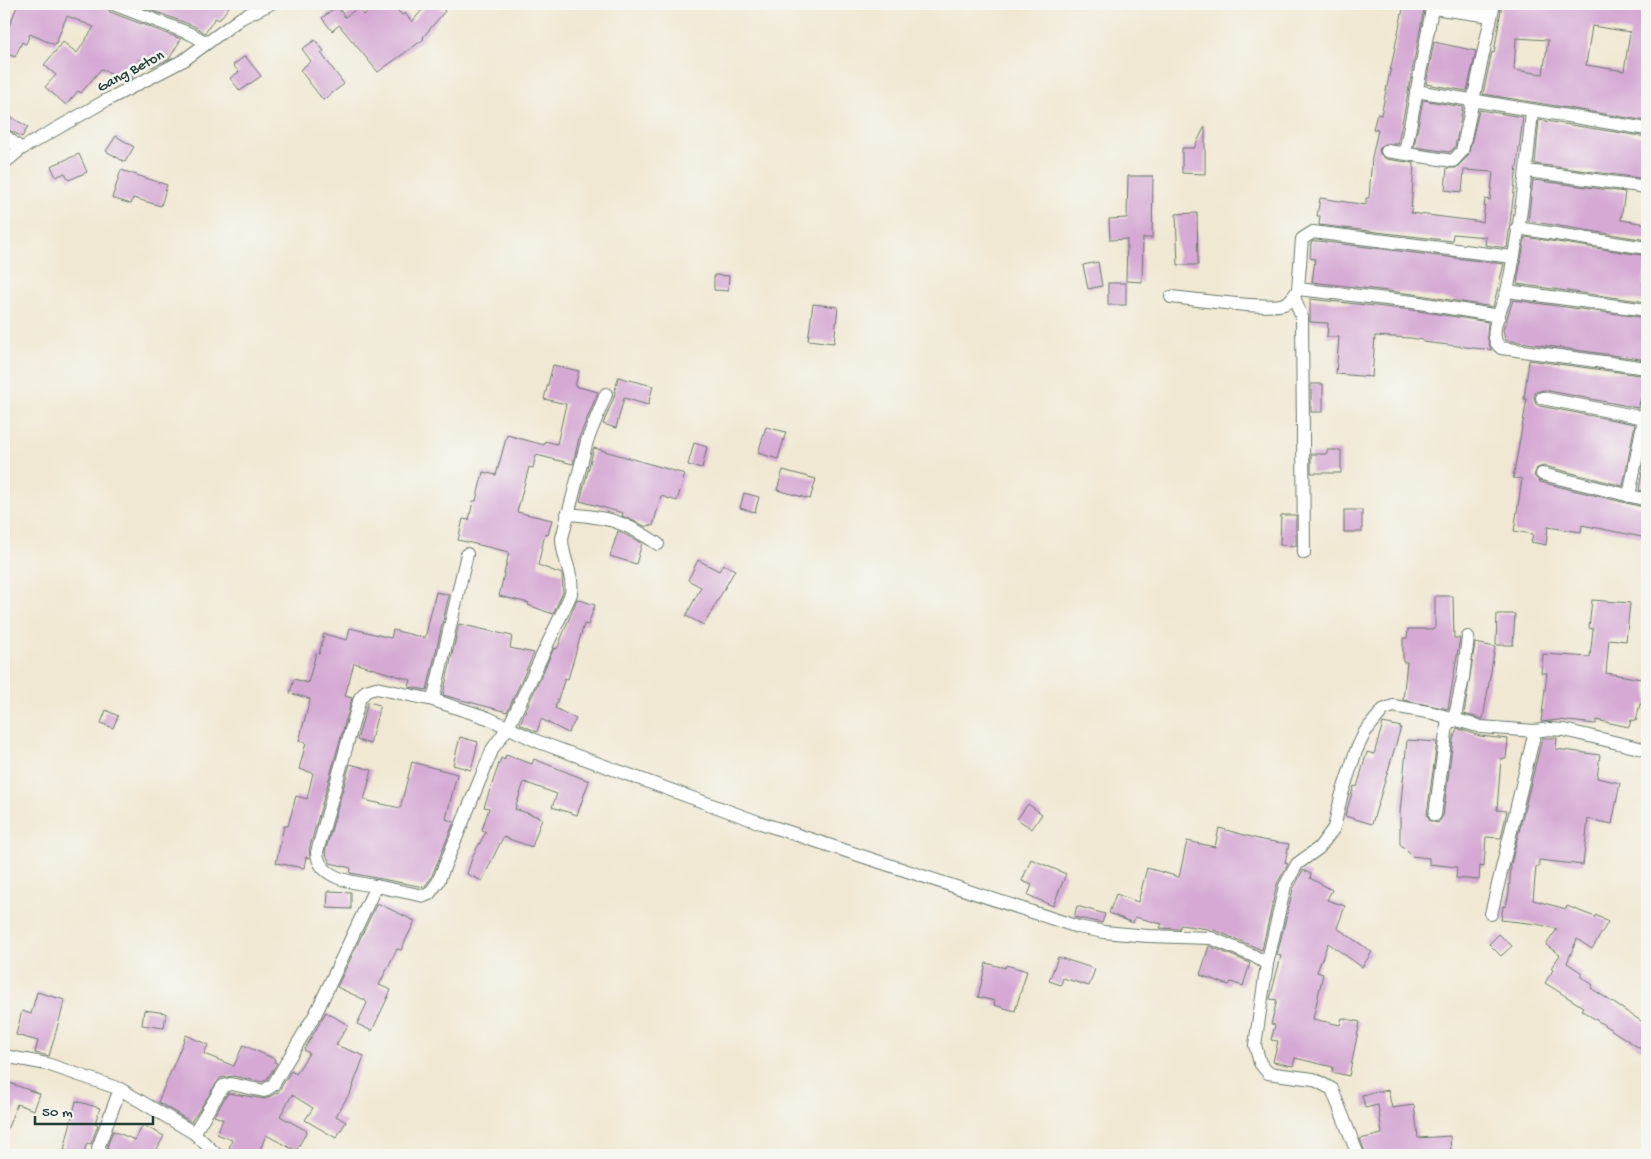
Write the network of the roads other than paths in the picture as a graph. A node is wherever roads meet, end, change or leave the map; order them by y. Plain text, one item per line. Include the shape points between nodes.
1 (114, 4) edge
2 (267, 4) edge
3 (1432, 6) edge
4 (1492, 10) edge
5 (207, 43) junction
6 (1416, 91) junction
7 (1474, 101) junction
8 (1532, 112) junction
9 (1647, 129) edge
10 (4, 135) edge
11 (21, 149) junction
12 (1387, 151) dead end
13 (1405, 153) junction
14 (4, 163) edge
15 (1526, 171) junction
16 (1647, 187) edge
17 (1518, 228) junction
18 (1647, 248) edge
19 (1512, 257) junction
20 (1507, 291) junction
21 (1296, 293) junction
22 (1171, 297) dead end
23 (1647, 310) edge
24 (1499, 316) junction
25 (1647, 368) edge
26 (606, 394) dead end
27 (1542, 398) dead end
28 (1647, 403) edge
29 (1645, 418) junction
30 (1643, 442) edge
31 (1542, 474) dead end
32 (1629, 496) junction
33 (1647, 500) edge
34 (567, 514) junction
35 (658, 544) dead end
36 (1304, 553) dead end
37 (467, 554) dead end
38 (1468, 637) dead end
39 (433, 700) junction
40 (1451, 720) junction
41 (509, 726) junction
42 (1535, 731) junction
43 (1647, 750) edge
44 (1434, 815) dead end
45 (376, 886) junction
46 (1491, 914) dead end
47 (1267, 964) junction
48 (4, 1056) edge
49 (118, 1093) junction
50 (194, 1133) junction
51 (103, 1155) edge
52 (217, 1155) edge
53 (1358, 1155) edge

1 - 5 street
2 - 5 street, Gang Beton
3 - 4 street
3 - 6 street
4 - 7 street
5 - 11 street, Gang Beton via 184,60
6 - 7 street
6 - 13 street
7 - 8 street
7 - 13 street via 1458,158 1453,161
8 - 9 street
8 - 15 street
10 - 11 street
11 - 14 street, Gang Beton
12 - 13 street
15 - 16 street
15 - 17 street
17 - 18 street
17 - 19 street
19 - 20 street
19 - 21 street via 1313,232 1302,239
20 - 23 street
20 - 24 street
21 - 22 street via 1283,305
21 - 24 street via 1413,302
21 - 36 street via 1302,318 1304,377
24 - 25 street via 1494,336 1502,348
26 - 34 street via 587,441
27 - 29 street
28 - 29 street
29 - 30 street
30 - 32 street
31 - 32 street
32 - 33 street
34 - 35 street via 607,517
34 - 41 street via 562,550 573,582 571,594
37 - 39 street
38 - 40 street via 1463,678
39 - 41 street
39 - 45 street via 376,688 366,691 360,698 317,858 331,874 358,884
40 - 42 street
40 - 44 street
40 - 47 street via 1393,706 1376,716 1356,751 1334,828 1319,848 1297,864 1285,886
41 - 45 street via 493,748 438,882 429,894 416,896
41 - 47 street via 539,742 762,823 1078,927 1140,935 1211,938
42 - 43 street via 1564,730
42 - 46 street
45 - 50 street via 316,1013 273,1085 264,1091 231,1084 223,1086
47 - 53 street via 1255,1045 1260,1063 1273,1075 1313,1079 1332,1089
48 - 49 street via 47,1064
49 - 50 street
49 - 51 street via 98,1148
50 - 52 street

